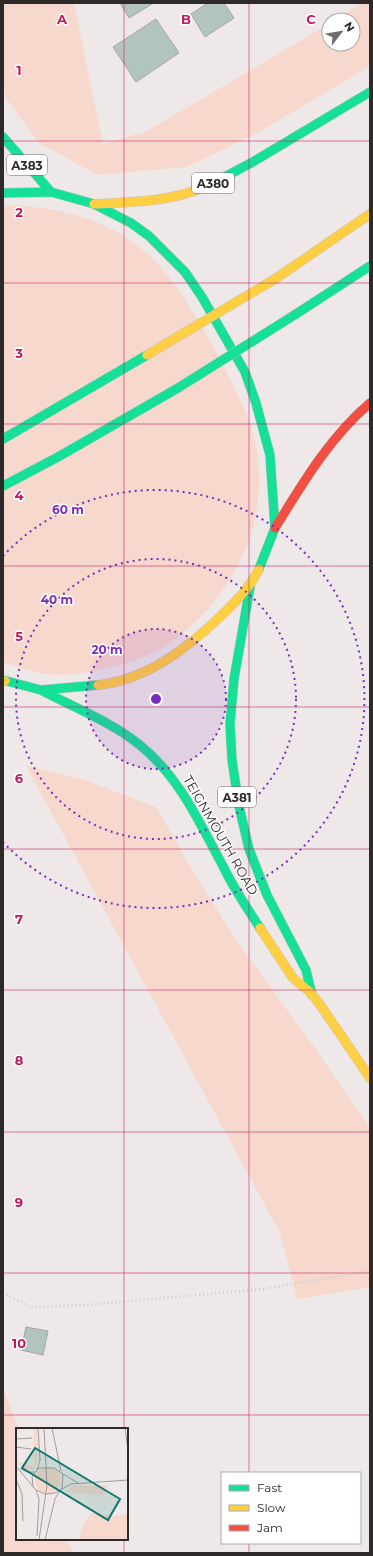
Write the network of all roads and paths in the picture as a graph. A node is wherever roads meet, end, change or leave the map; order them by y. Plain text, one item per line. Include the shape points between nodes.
1 (370, 92) edge
2 (3, 137) edge
3 (3, 192) edge
4 (51, 192) junction
5 (94, 204) junction
6 (370, 214) edge
7 (370, 266) edge
8 (370, 403) edge
9 (3, 439) edge
10 (3, 486) edge
11 (275, 528) junction
12 (250, 587) junction
13 (4, 681) edge
14 (41, 690) junction
15 (312, 995) junction
16 (370, 1078) edge
17 (370, 1271) edge
18 (3, 1293) edge

1 - 5 main road, A380 via 258,159 197,191 151,201
2 - 4 main road, A383
3 - 4 main road
4 - 5 main road
5 - 11 main road via 131,223 149,236 185,272 244,372 262,419 268,444
6 - 9 main road, bridge via 275,279
7 - 10 main road, bridge via 178,388
8 - 11 main road via 332,440
11 - 12 main road
12 - 14 main road via 197,639 150,669 105,684
12 - 15 main road, TEIGNMOUTH ROAD / A381 via 234,679 230,724 232,760 249,849 267,895 306,970
13 - 14 main road
14 - 15 main road, TEIGNMOUTH ROAD / A381 via 106,721 134,740 164,768 191,806 232,883 292,977
15 - 16 main road, TEIGNMOUTH ROAD / A381
17 - 18 path via 263,1290 85,1306 31,1307

